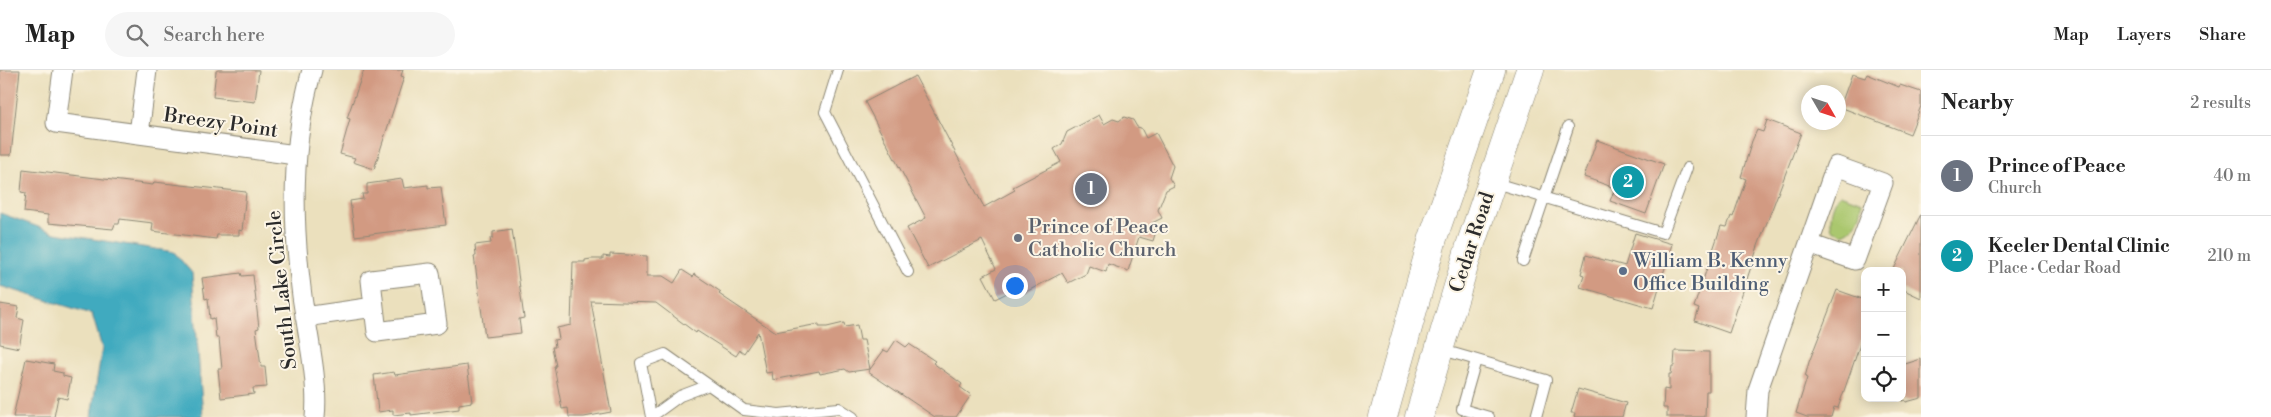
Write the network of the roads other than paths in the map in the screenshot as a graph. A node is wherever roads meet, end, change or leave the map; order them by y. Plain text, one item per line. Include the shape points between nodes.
1 (63, 70) edge
2 (147, 70) edge
3 (312, 70) edge
4 (838, 70) edge
5 (1491, 70) edge
6 (1530, 70) edge
7 (1568, 127) dead end
8 (139, 134) junction
9 (296, 155) junction
10 (1687, 168) dead end
11 (1491, 182) junction
12 (1544, 198) junction
13 (1809, 244) junction
14 (1523, 261) dead end
15 (908, 272) dead end
16 (374, 307) dead end
17 (305, 317) junction
18 (1438, 349) junction
19 (1476, 360) junction
20 (708, 385) junction
21 (315, 417) edge
22 (651, 417) edge
23 (853, 417) edge
24 (1383, 417) edge
25 (1419, 417) edge
26 (1489, 417) edge
27 (1536, 417) edge
28 (1756, 417) edge

1 - 8 street, Breezy Point via 56,122
2 - 8 street, Breezy Point
3 - 9 street, South Lake Circle
4 - 15 lane via 825,112
5 - 24 main road, Cedar Road via 1433,238
6 - 11 main road, Cedar Road
7 - 12 lane
8 - 9 street, Breezy Point
9 - 17 street, South Lake Circle via 296,248
10 - 12 lane via 1663,233
11 - 12 lane
11 - 18 main road, Cedar Road
12 - 14 lane
13 - 13 street via 1836,166 1883,183 1855,260
13 - 28 street via 1758,390
16 - 17 street
17 - 21 street, South Lake Circle
18 - 19 lane
18 - 25 main road, Cedar Road
19 - 26 lane via 1462,409
19 - 27 lane via 1546,380
20 - 22 lane via 680,396
20 - 22 lane via 665,354 641,363
20 - 23 lane via 744,410 779,414 839,408

